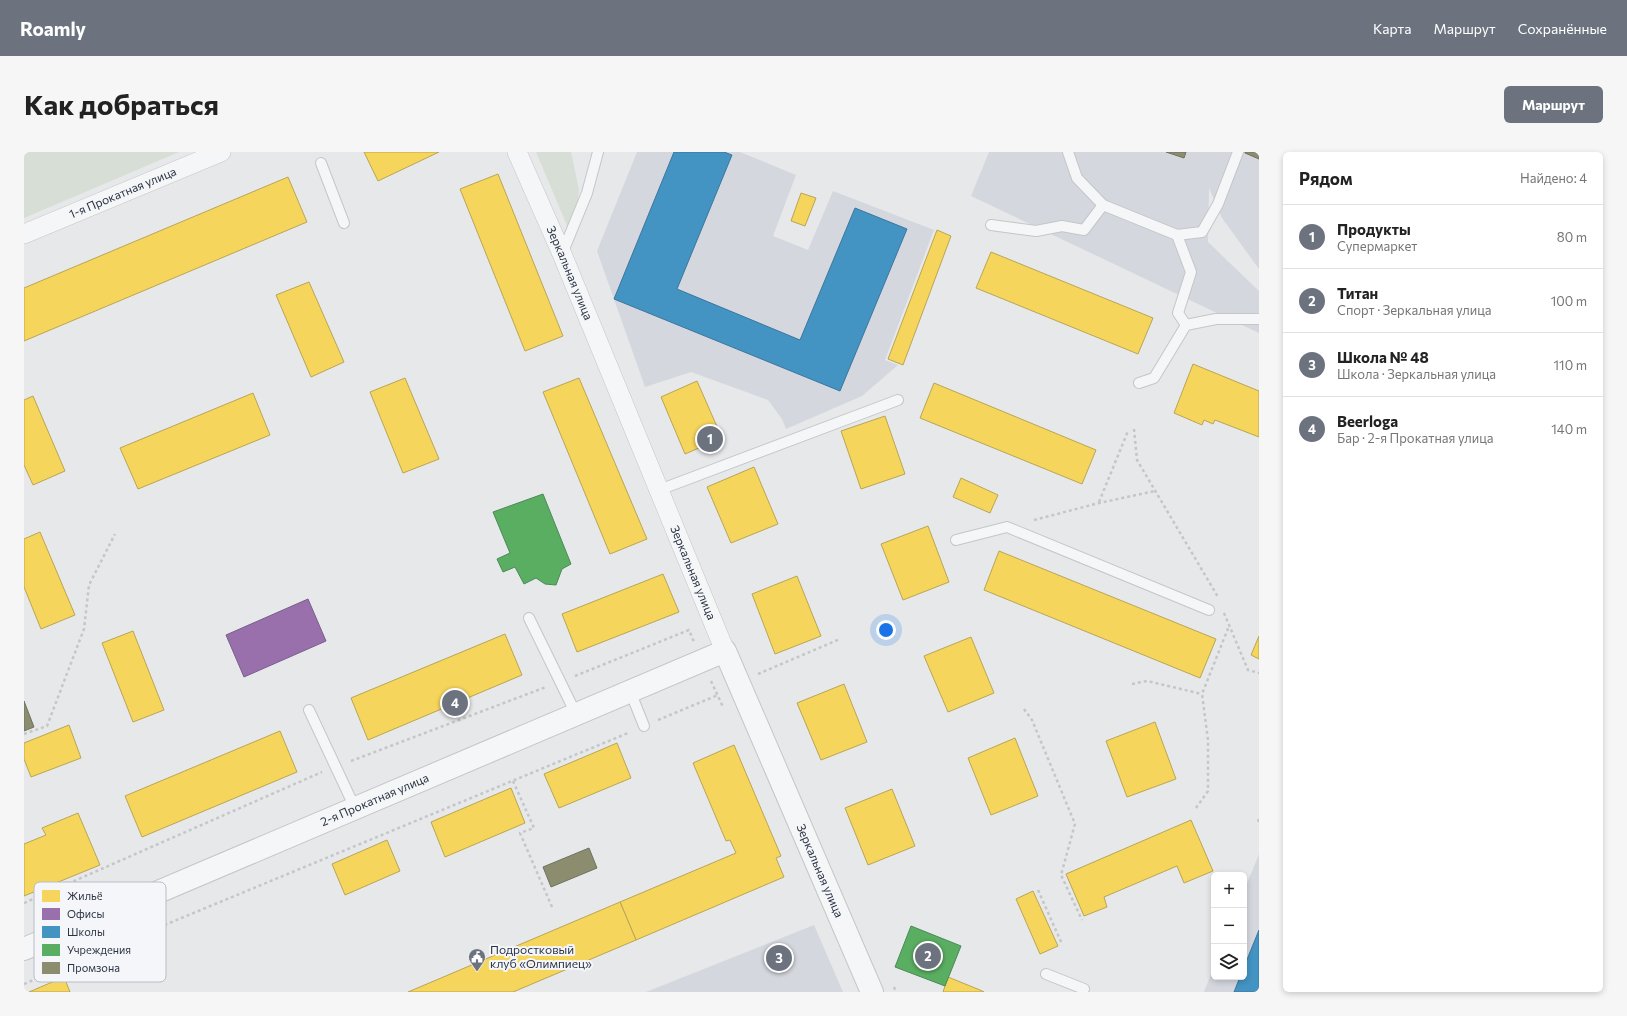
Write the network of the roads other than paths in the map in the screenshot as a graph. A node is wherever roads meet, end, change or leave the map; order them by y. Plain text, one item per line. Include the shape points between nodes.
1 (221, 152) edge
2 (517, 152) edge
3 (598, 152) edge
4 (1068, 152) edge
5 (1238, 152) edge
6 (321, 163) dead end
7 (1103, 205) junction
8 (344, 223) dead end
9 (991, 225) dead end
10 (24, 234) edge
11 (1177, 234) junction
12 (562, 254) junction
13 (1259, 319) edge
14 (1186, 325) junction
15 (1139, 383) dead end
16 (898, 400) dead end
17 (659, 490) junction
18 (956, 540) dead end
19 (1209, 610) dead end
20 (529, 618) dead end
21 (725, 650) junction
22 (630, 691) junction
23 (309, 710) dead end
24 (576, 714) junction
25 (644, 726) dead end
26 (355, 808) junction
27 (166, 889) edge
28 (34, 945) edge
29 (24, 949) edge
30 (1046, 974) dead end
31 (1084, 989) dead end
32 (872, 992) edge

1 - 10 street, 1-я Прокатная улица
2 - 12 street, Зеркальная улица
3 - 12 lane via 587,193
4 - 7 lane via 1077,178
5 - 11 lane via 1218,204 1202,232
6 - 8 lane
7 - 9 lane via 1084,230 1062,226 1036,231
7 - 11 lane
11 - 14 lane via 1191,272 1178,313
12 - 17 street, Зеркальная улица
13 - 14 lane via 1216,319
14 - 15 lane via 1154,378
16 - 17 lane
17 - 21 street, Зеркальная улица
18 - 19 lane via 1007,527
20 - 24 lane
21 - 22 street, 2-я Прокатная улица
21 - 32 street, Зеркальная улица
22 - 24 street, 2-я Прокатная улица
22 - 25 lane
23 - 26 lane
24 - 26 street, 2-я Прокатная улица
26 - 27 street, 2-я Прокатная улица
28 - 29 street, 2-я Прокатная улица
30 - 31 lane

